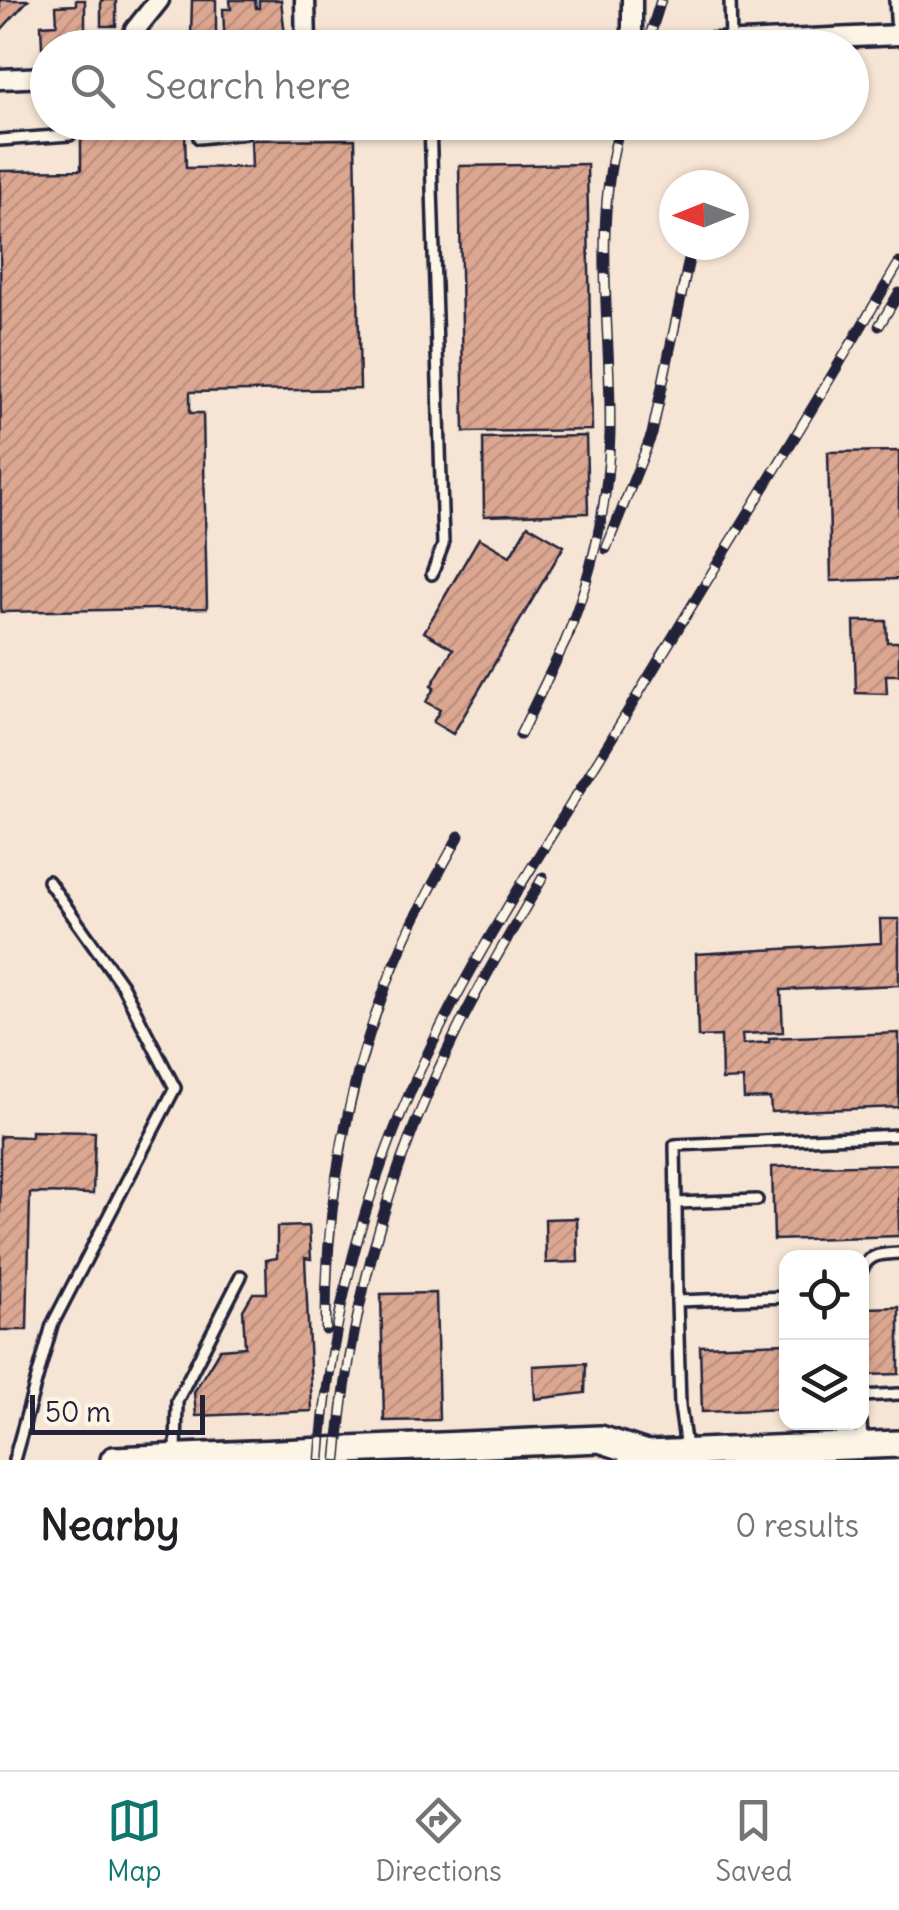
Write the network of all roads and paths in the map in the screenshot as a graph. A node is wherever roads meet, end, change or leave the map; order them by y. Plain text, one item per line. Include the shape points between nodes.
1 (159, 0) edge
2 (306, 0) edge
3 (632, 0) edge
4 (730, 0) edge
5 (895, 0) edge
6 (135, 30) edge
7 (306, 30) edge
8 (632, 30) edge
9 (731, 30) edge
10 (898, 35) edge
11 (869, 36) edge
12 (30, 78) edge
13 (0, 79) edge
14 (30, 138) edge
15 (0, 140) edge
16 (431, 140) edge
17 (432, 574) dead end
18 (48, 881) dead end
19 (899, 1135) edge
20 (756, 1200) dead end
21 (676, 1203) junction
22 (899, 1253) edge
23 (869, 1260) edge
24 (242, 1276) dead end
25 (779, 1297) edge
26 (677, 1301) junction
27 (899, 1394) edge
28 (869, 1396) edge
29 (861, 1434) edge
30 (899, 1444) edge
31 (687, 1456) edge
32 (176, 1457) junction
33 (641, 1458) edge
34 (14, 1460) edge
35 (114, 1460) edge

1 - 6 street
2 - 7 street
3 - 8 street
4 - 9 lane
5 - 10 lane
10 - 11 street
12 - 13 street
14 - 15 lane
16 - 17 lane via 443,545
18 - 34 lane via 122,985 174,1088 52,1326
19 - 21 lane via 675,1145
20 - 21 lane
21 - 26 lane
22 - 23 lane
24 - 32 lane via 177,1401
25 - 26 lane
26 - 31 lane
27 - 28 lane
29 - 30 main road
29 - 31 main road
31 - 33 main road
32 - 33 main road via 600,1440
32 - 35 main road

